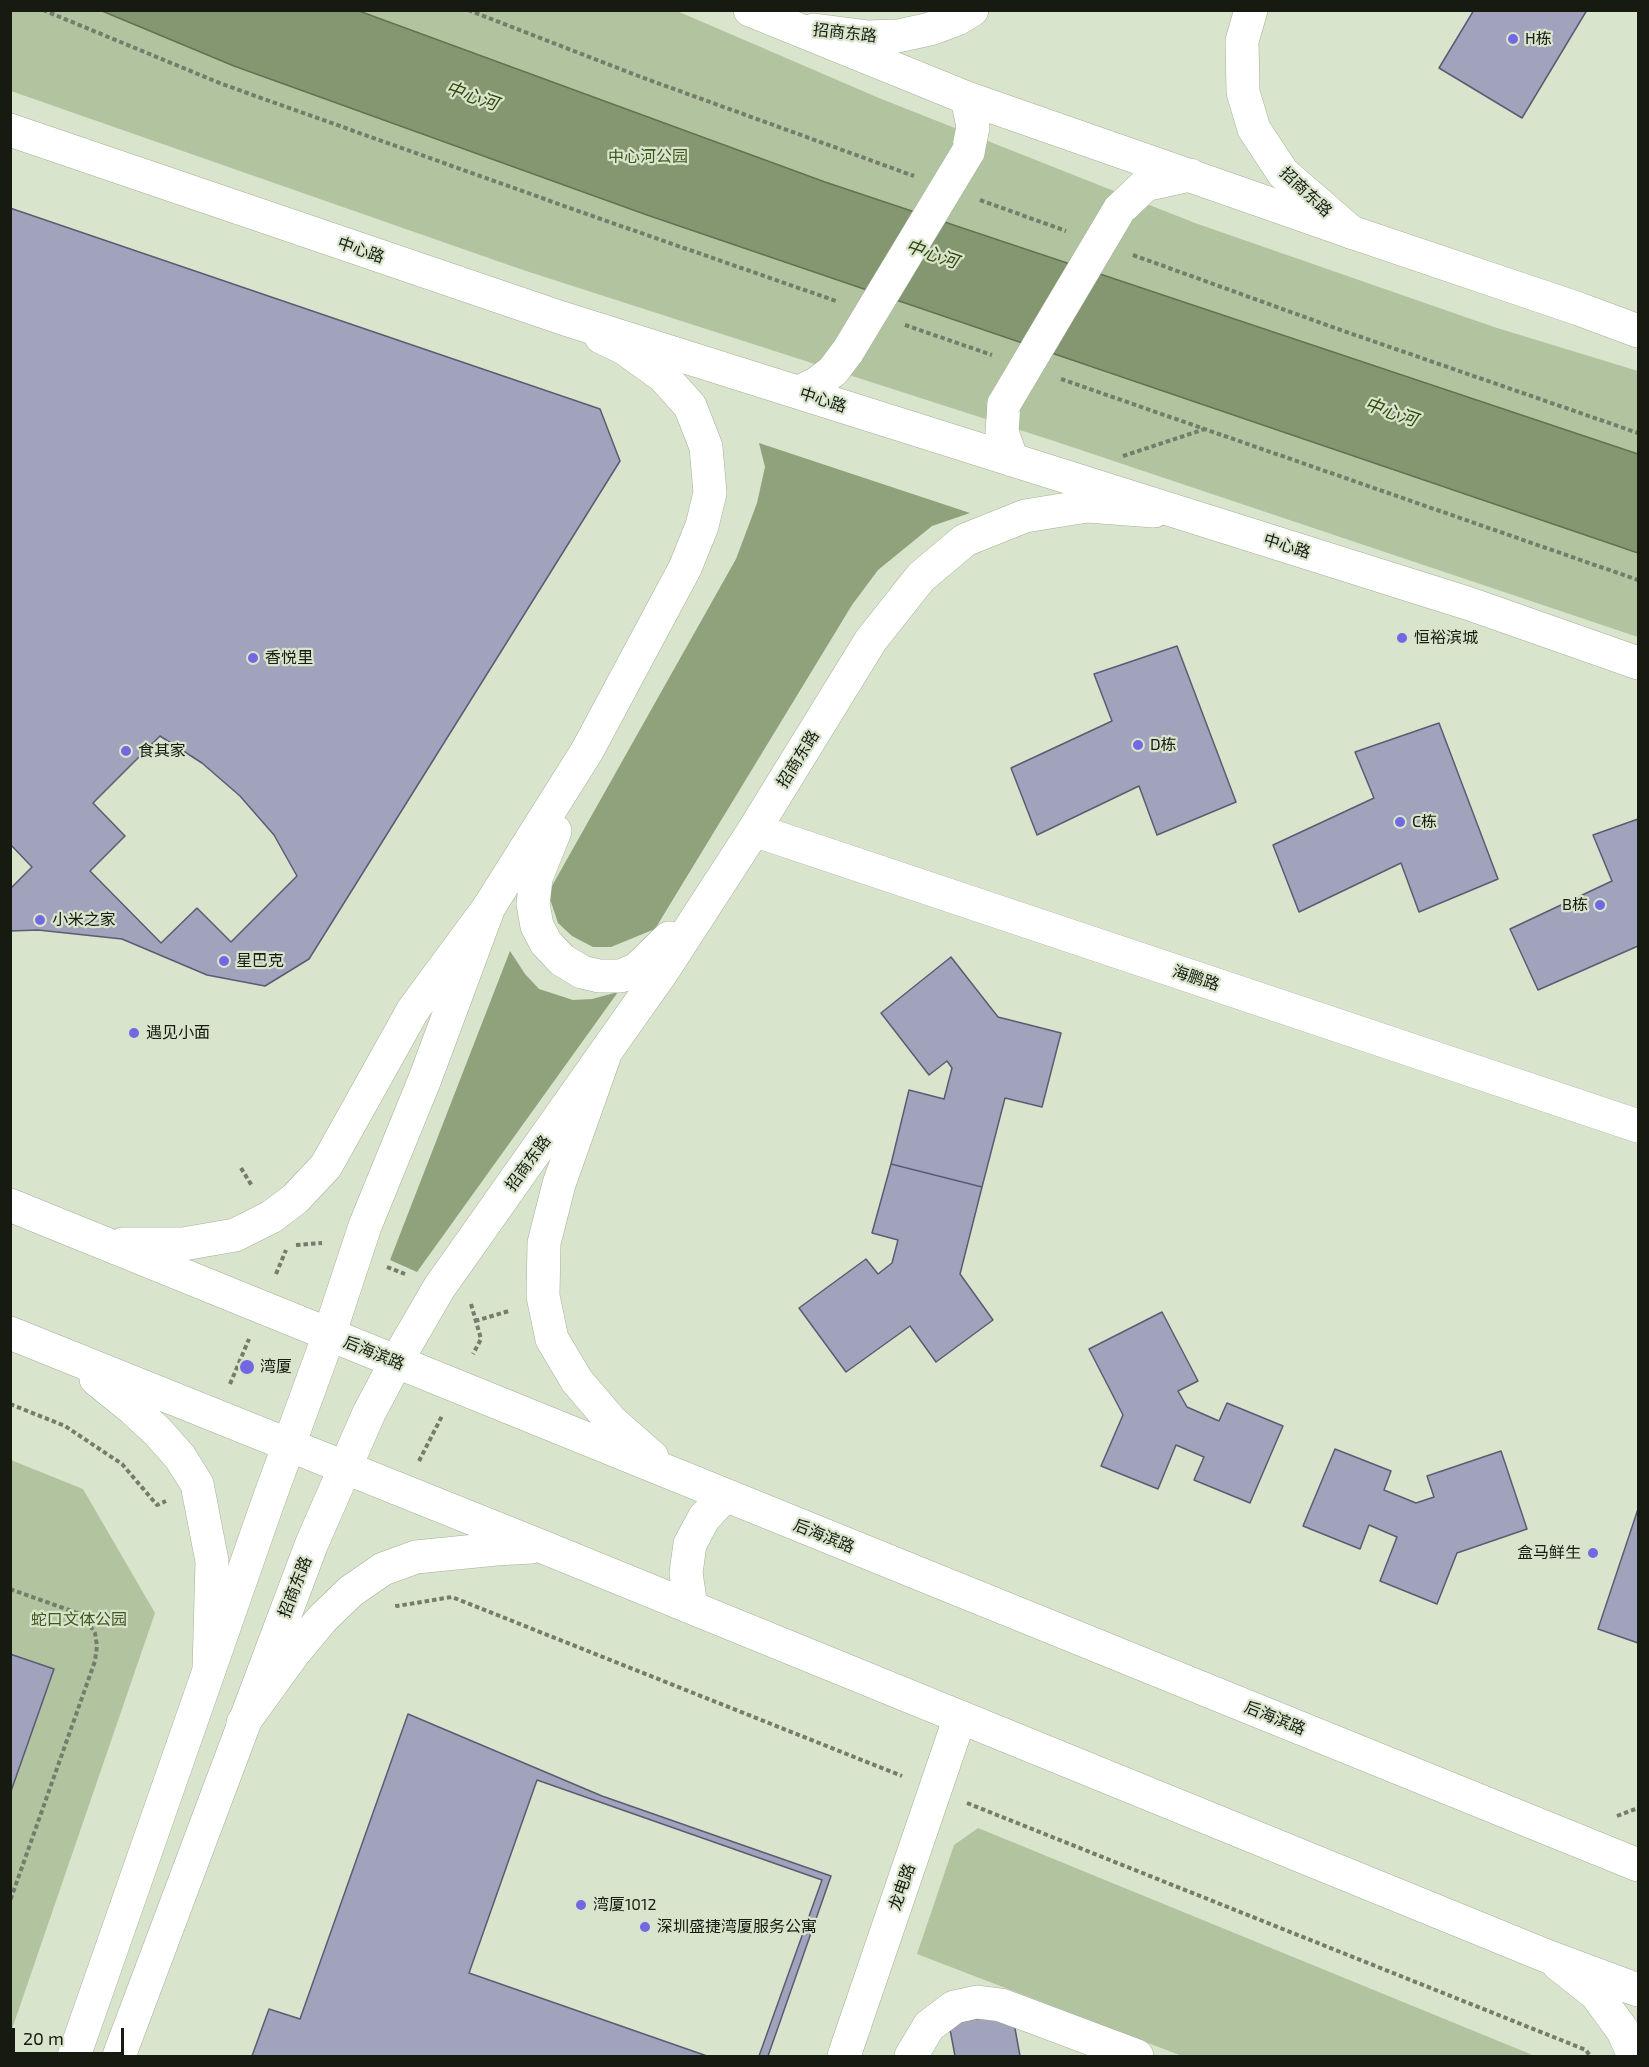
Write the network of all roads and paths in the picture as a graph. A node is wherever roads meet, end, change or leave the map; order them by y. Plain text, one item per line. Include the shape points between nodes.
1 (468, 10) edge
2 (750, 10) edge
3 (972, 10) edge
4 (1251, 10) edge
5 (785, 25) junction
6 (967, 98) junction
7 (10, 130) edge
8 (1190, 175) junction
9 (921, 178) dead end
10 (977, 198) dead end
11 (1066, 231) dead end
12 (1351, 232) junction
13 (1122, 251) dead end
14 (562, 318) junction
15 (1638, 331) edge
16 (799, 392) junction
17 (1205, 429) dead end
18 (1638, 433) edge
19 (1117, 458) dead end
20 (1012, 460) junction
21 (1183, 514) junction
22 (1638, 663) edge
23 (587, 751) junction
24 (754, 830) junction
25 (723, 876) junction
26 (489, 907) junction
27 (604, 1057) junction
28 (1638, 1126) edge
29 (10, 1205) edge
30 (106, 1244) junction
31 (10, 1333) edge
32 (329, 1335) junction
33 (66, 1355) junction
34 (396, 1362) junction
35 (10, 1404) edge
36 (288, 1445) junction
37 (344, 1468) junction
38 (671, 1474) junction
39 (725, 1495) junction
40 (157, 1505) dead end
41 (543, 1546) junction
42 (10, 1589) edge
43 (397, 1606) dead end
44 (691, 1607) junction
45 (209, 1670) junction
46 (960, 1717) junction
47 (243, 1723) junction
48 (935, 1790) junction
49 (1633, 1861) edge
50 (10, 1901) edge
51 (1549, 1957) junction
52 (1638, 1990) edge
53 (74, 2056) edge
54 (119, 2056) edge
55 (844, 2056) edge
56 (910, 2056) edge
57 (1137, 2056) edge
58 (1590, 2056) edge
59 (1634, 2056) edge

1 - 9 path
2 - 5 main road
3 - 5 main road, 招商东路 via 957,19 898,36 836,34
4 - 12 main road, 招商东路 via 1242,41 1243,92 1254,129 1283,173
5 - 6 main road
6 - 8 main road
6 - 16 main road, bridge via 973,127 968,152 848,351 833,371
7 - 14 main road, 中心路
8 - 12 main road
8 - 20 main road, bridge via 1145,184 1119,210 1004,404 1002,432
10 - 11 path
12 - 15 main road
13 - 18 path
14 - 16 main road, 中心路
14 - 23 main road via 624,348 663,376 690,406 706,447 710,493 685,568
16 - 20 main road, 中心路
17 - 19 path
20 - 21 main road, 中心路
21 - 22 main road, 中心路 via 1470,604
21 - 24 main road, 招商东路 via 1087,506 1025,516 965,540 921,577 871,640
23 - 25 main road via 536,878 533,904 537,926 562,960 582,972 599,976 621,976 637,969
23 - 26 main road
24 - 25 main road, 招商东路
24 - 28 main road, 海鹏路
25 - 27 main road, 招商东路
26 - 30 main road via 413,1010 326,1166 295,1199 271,1218 235,1235 183,1244
26 - 32 main road via 365,1226
27 - 34 main road, 招商东路 via 439,1288
27 - 38 main road via 551,1214 544,1243 543,1296 552,1339 577,1381 612,1422
29 - 30 main road, 后海滨路
30 - 32 main road, 后海滨路
31 - 33 main road
32 - 34 main road, 后海滨路
32 - 36 main road
33 - 36 main road
33 - 45 main road via 158,1432 197,1485 212,1561
34 - 37 main road, 招商东路
34 - 38 main road, 后海滨路
35 - 40 path via 65,1426 122,1464
36 - 37 main road
36 - 45 main road
37 - 41 main road
37 - 47 main road, 招商东路
38 - 39 main road, 后海滨路
39 - 44 main road via 704,1518 690,1544 686,1573
39 - 49 main road, 后海滨路
41 - 44 main road
41 - 47 main road via 416,1557 383,1569 351,1591 322,1619
42 - 50 path via 77,1613 95,1633 97,1646
43 - 48 path via 452,1597
44 - 46 main road
45 - 53 main road
46 - 48 main road, 龙电路
46 - 51 main road
47 - 54 main road, 招商东路
48 - 55 main road, 龙电路
48 - 58 path via 1586,2050
51 - 52 main road
51 - 59 main road via 1596,1994 1623,2031
56 - 57 main road via 929,2026 954,2007 977,2002 1001,2005

